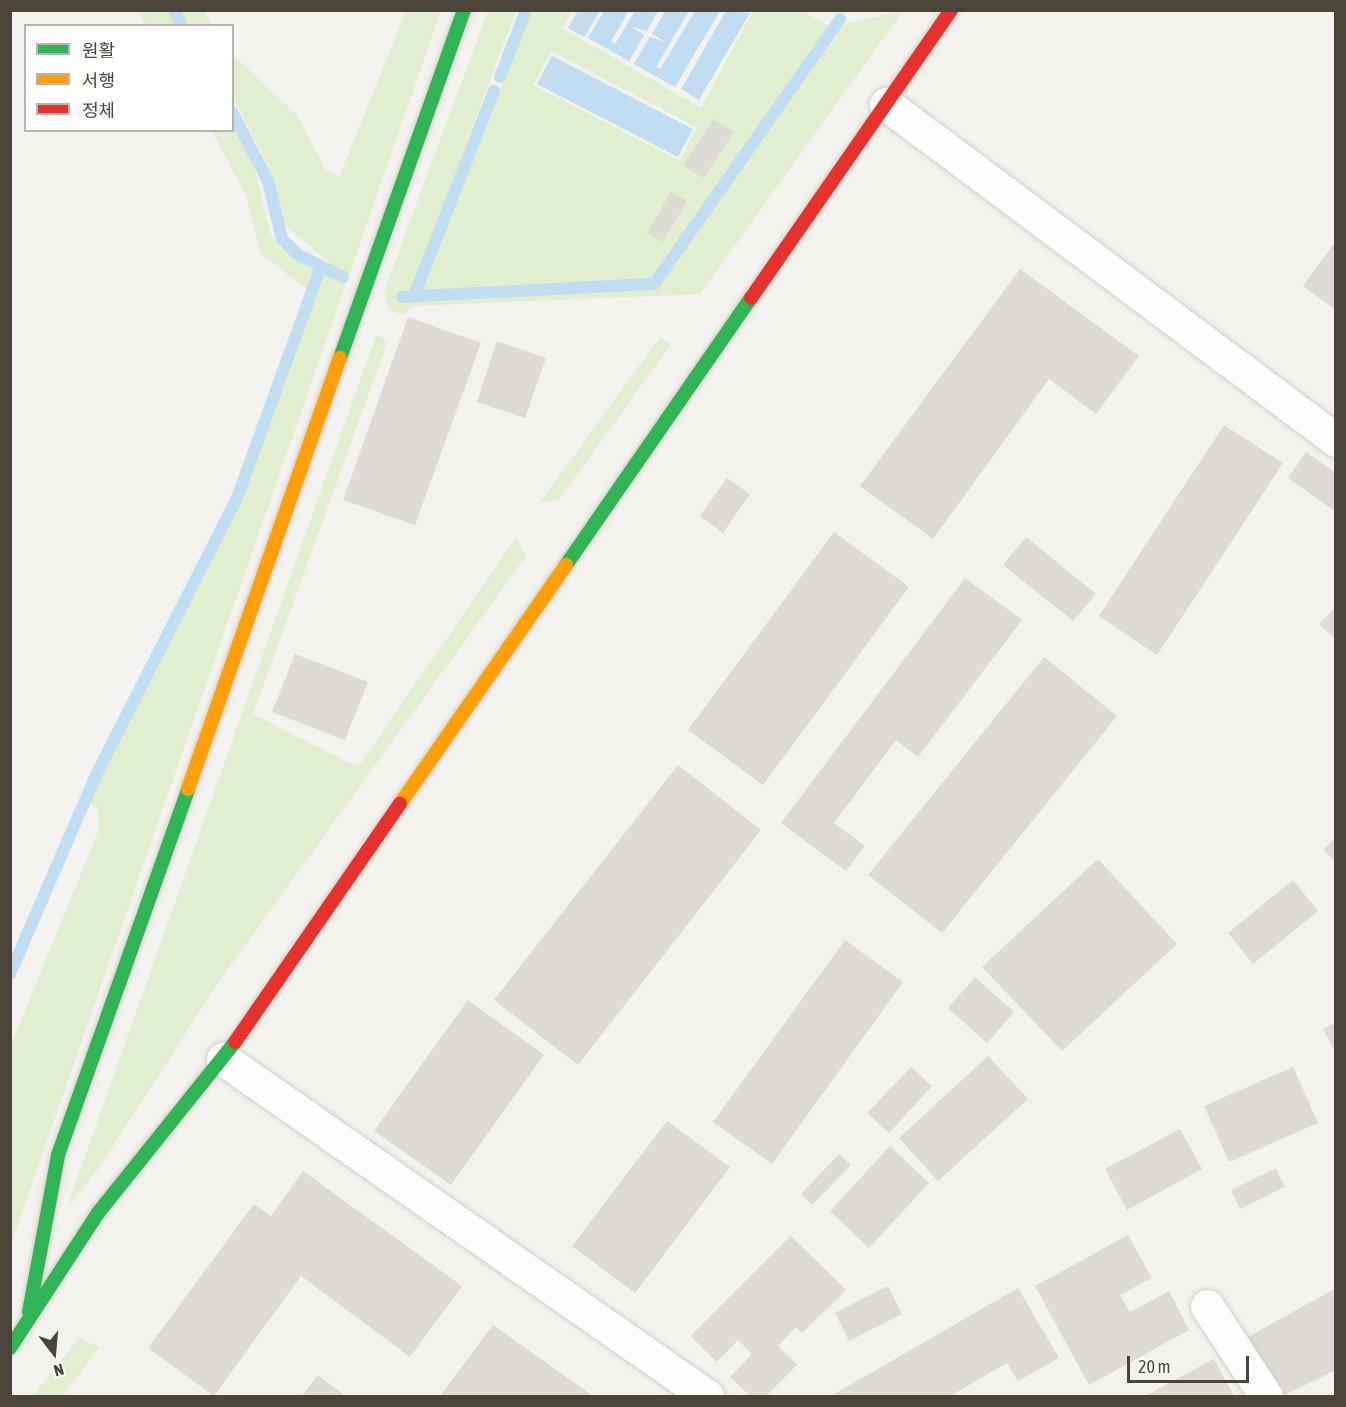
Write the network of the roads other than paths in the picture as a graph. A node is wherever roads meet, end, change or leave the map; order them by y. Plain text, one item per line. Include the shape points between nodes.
1 (464, 10) edge
2 (951, 10) edge
3 (886, 104) junction
4 (1335, 440) edge
5 (223, 1059) junction
6 (1207, 1306) dead end
7 (29, 1312) junction
8 (10, 1348) edge
9 (707, 1396) edge
10 (1266, 1396) edge

1 - 7 main road via 58,1155
2 - 3 main road
3 - 4 street
3 - 5 main road
5 - 7 main road via 98,1213
5 - 9 street
6 - 10 street
7 - 8 main road

